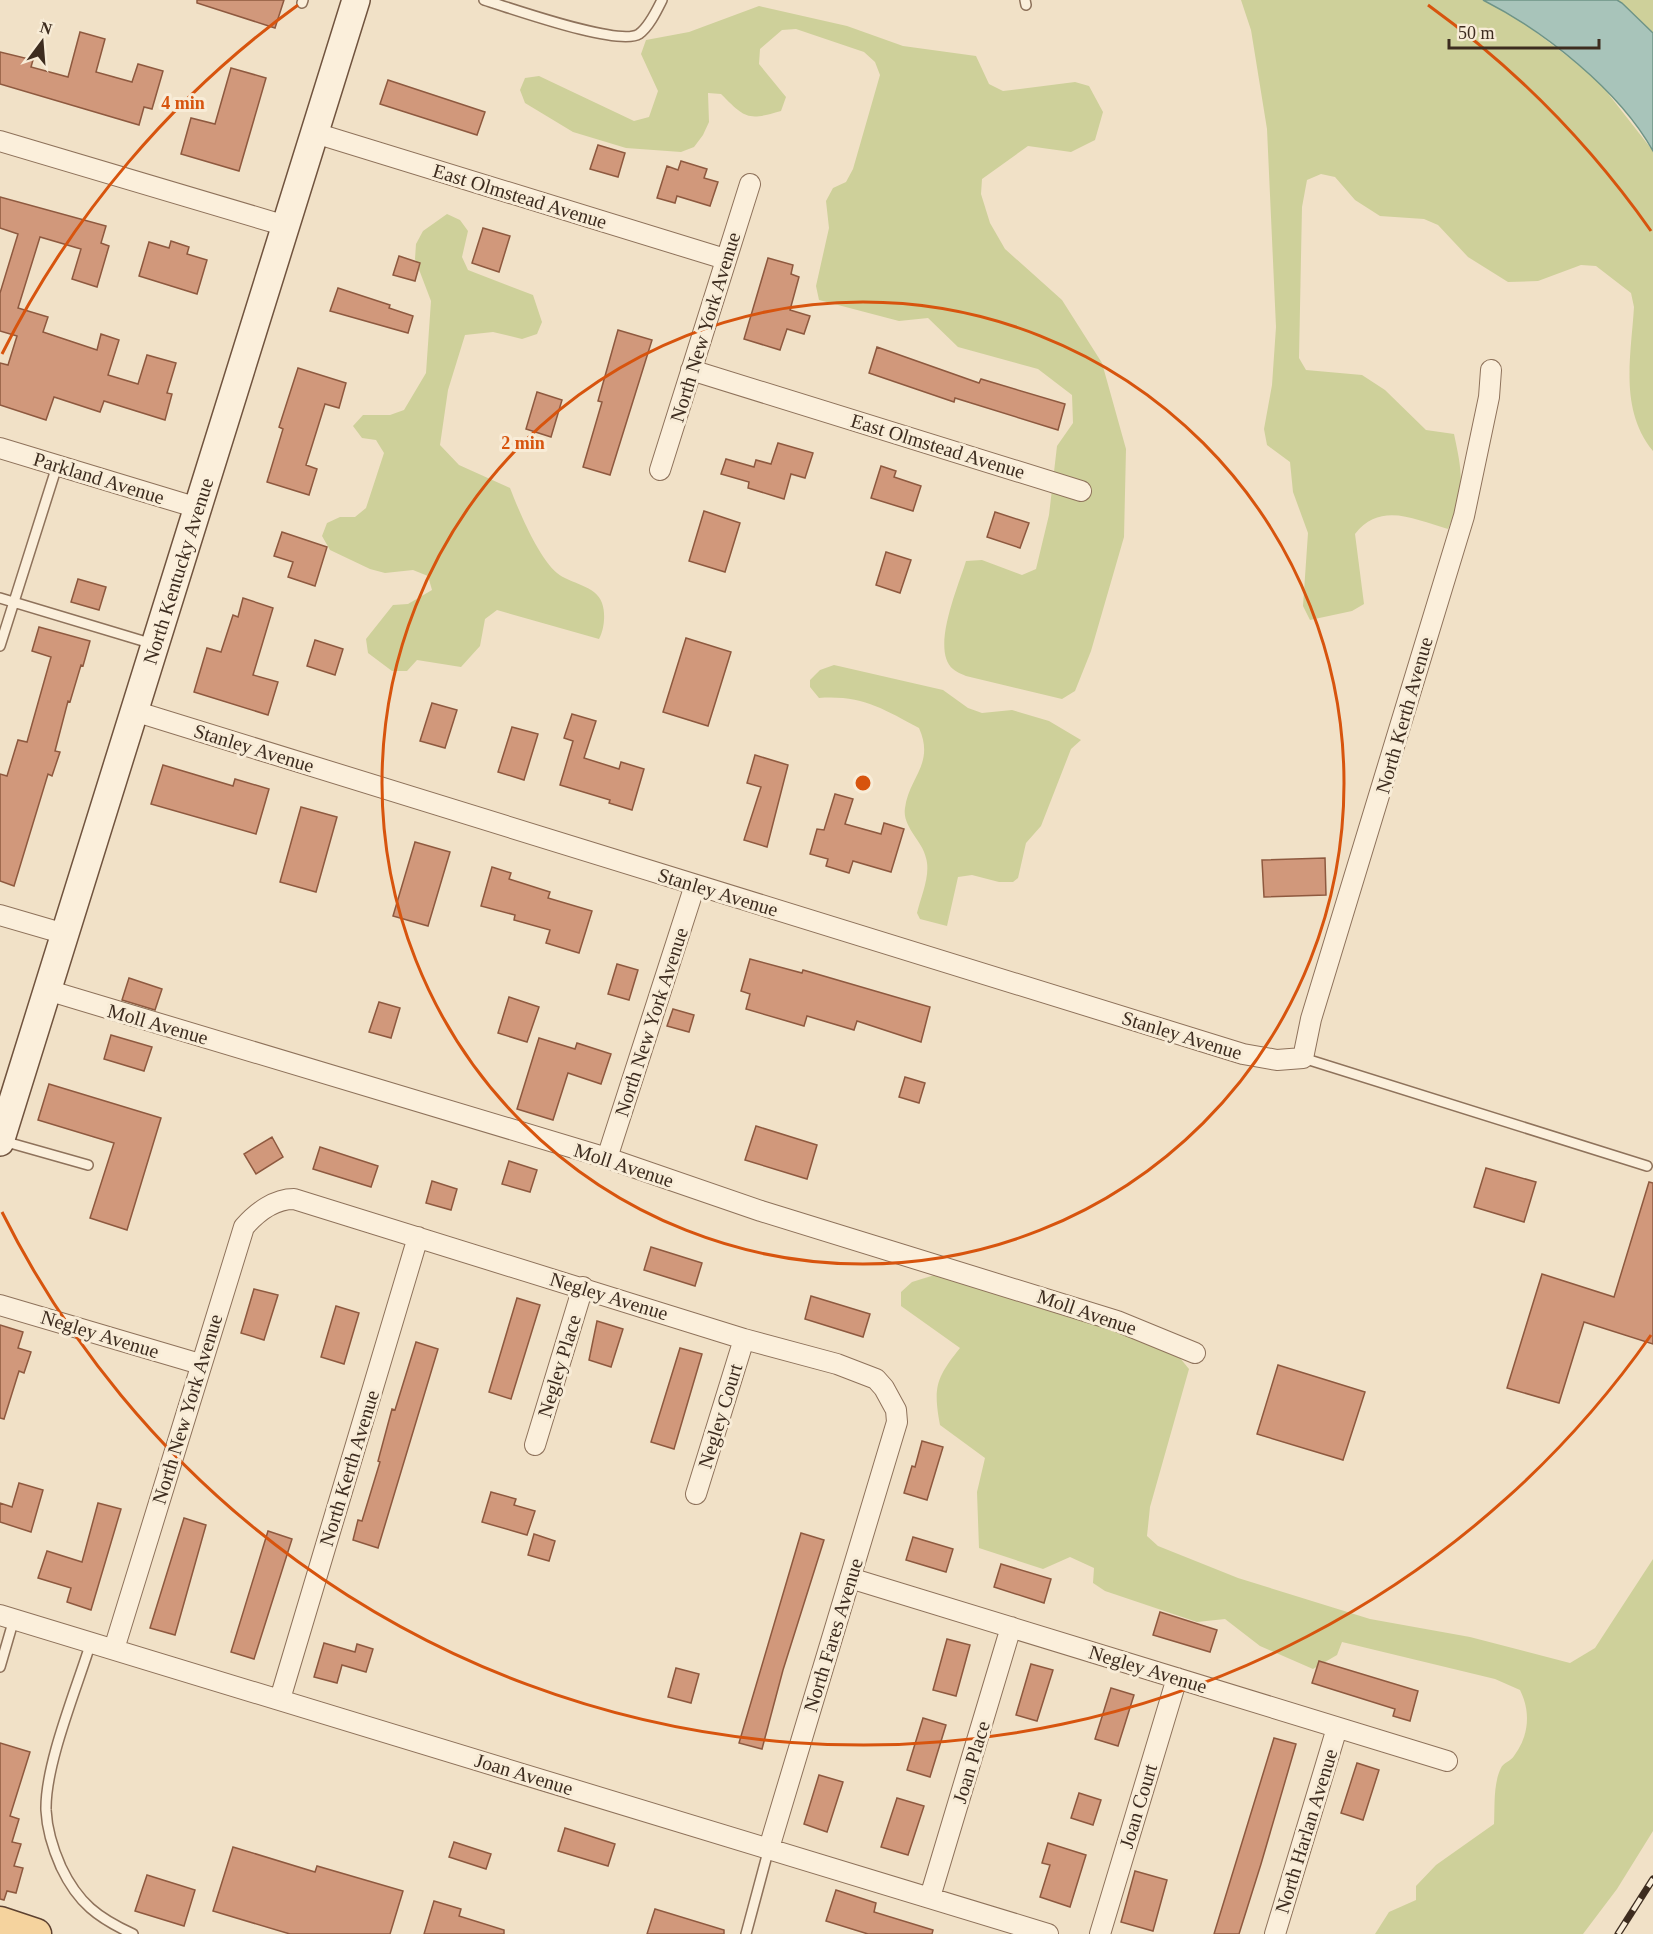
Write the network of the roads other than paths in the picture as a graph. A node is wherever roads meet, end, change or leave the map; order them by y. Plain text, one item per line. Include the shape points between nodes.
1 (356, 0) edge
2 (484, 0) edge
3 (663, 0) edge
4 (315, 133) junction
5 (0, 141) edge
6 (750, 184) dead end
7 (286, 226) junction
8 (725, 259) junction
9 (692, 370) junction
10 (1491, 370) dead end
11 (0, 448) edge
12 (57, 466) junction
13 (660, 470) dead end
14 (1081, 491) dead end
15 (198, 508) junction
16 (0, 598) edge
17 (14, 602) junction
18 (155, 644) junction
19 (0, 646) edge
20 (134, 711) junction
21 (695, 885) junction
22 (0, 915) edge
23 (65, 934) junction
24 (47, 990) junction
25 (1303, 1058) junction
26 (0, 1141) edge
27 (607, 1158) junction
28 (88, 1165) dead end
29 (1647, 1166) dead end
30 (294, 1200) joint
31 (418, 1237) junction
32 (583, 1287) junction
33 (0, 1305) edge
34 (744, 1339) junction
35 (1195, 1353) dead end
36 (200, 1364) junction
37 (897, 1422) joint
38 (535, 1445) dead end
39 (696, 1494) dead end
40 (850, 1578) junction
41 (7, 1617) edge
42 (1011, 1627) junction
43 (91, 1642) junction
44 (114, 1649) junction
45 (0, 1667) edge
46 (1177, 1678) junction
47 (280, 1699) junction
48 (1337, 1728) junction
49 (1447, 1761) dead end
50 (769, 1848) junction
51 (930, 1897) junction
52 (0, 1922) edge
53 (36, 1934) edge
54 (133, 1934) edge
55 (746, 1934) edge
56 (1048, 1934) edge
57 (1100, 1934) edge
58 (1275, 1934) edge

1 - 4 street, North Kentucky Avenue
2 - 3 lane via 625,39 640,34
4 - 7 street, North Kentucky Avenue
4 - 8 street, East Olmstead Avenue
5 - 7 street
6 - 8 street, North New York Avenue
7 - 15 street, North Kentucky Avenue
8 - 9 street, North New York Avenue
9 - 13 street, North New York Avenue
9 - 14 street, East Olmstead Avenue
10 - 25 street, North Kerth Avenue via 1464,516 1311,1019
11 - 12 street, Parkland Avenue
12 - 15 street, Parkland Avenue
12 - 17 lane
15 - 18 street, North Kentucky Avenue
16 - 17 lane
17 - 18 lane
17 - 19 lane
18 - 20 street, North Kentucky Avenue
20 - 21 street, Stanley Avenue
20 - 23 street, North Kentucky Avenue
21 - 25 street, Stanley Avenue via 1244,1054 1277,1060
21 - 27 street, North New York Avenue
22 - 23 street
23 - 24 street, North Kentucky Avenue
24 - 26 street, North Kentucky Avenue
24 - 27 street, Moll Avenue
25 - 29 lane
26 - 28 lane
27 - 35 street, Moll Avenue via 761,1211 1117,1320
30 - 31 street, Negley Avenue
30 - 36 street, North New York Avenue via 285,1199 265,1208 244,1227
31 - 32 street, Negley Avenue
31 - 47 street, North Kerth Avenue
32 - 34 street, Negley Avenue
32 - 38 street, Negley Place
33 - 36 street, Negley Avenue
34 - 37 street, Negley Avenue via 837,1364 876,1379 896,1410
34 - 39 street, Negley Court
36 - 44 street, North New York Avenue
37 - 40 street, North Fares Avenue
40 - 42 street, Negley Avenue
40 - 50 street, North Fares Avenue
41 - 43 street, Joan Avenue
41 - 45 lane
42 - 46 street, Negley Avenue
42 - 51 street, Joan Place
43 - 44 street, Joan Avenue
43 - 54 lane via 53,1764 46,1809 49,1833 68,1882 83,1902 100,1918
44 - 47 street, Joan Avenue
46 - 48 street, Negley Avenue
46 - 57 street, Joan Court
47 - 50 street, Joan Avenue
48 - 49 street, Negley Avenue
48 - 58 street, North Harlan Avenue
50 - 51 street, Joan Avenue
50 - 55 lane
51 - 56 street, Joan Avenue
52 - 53 main road

